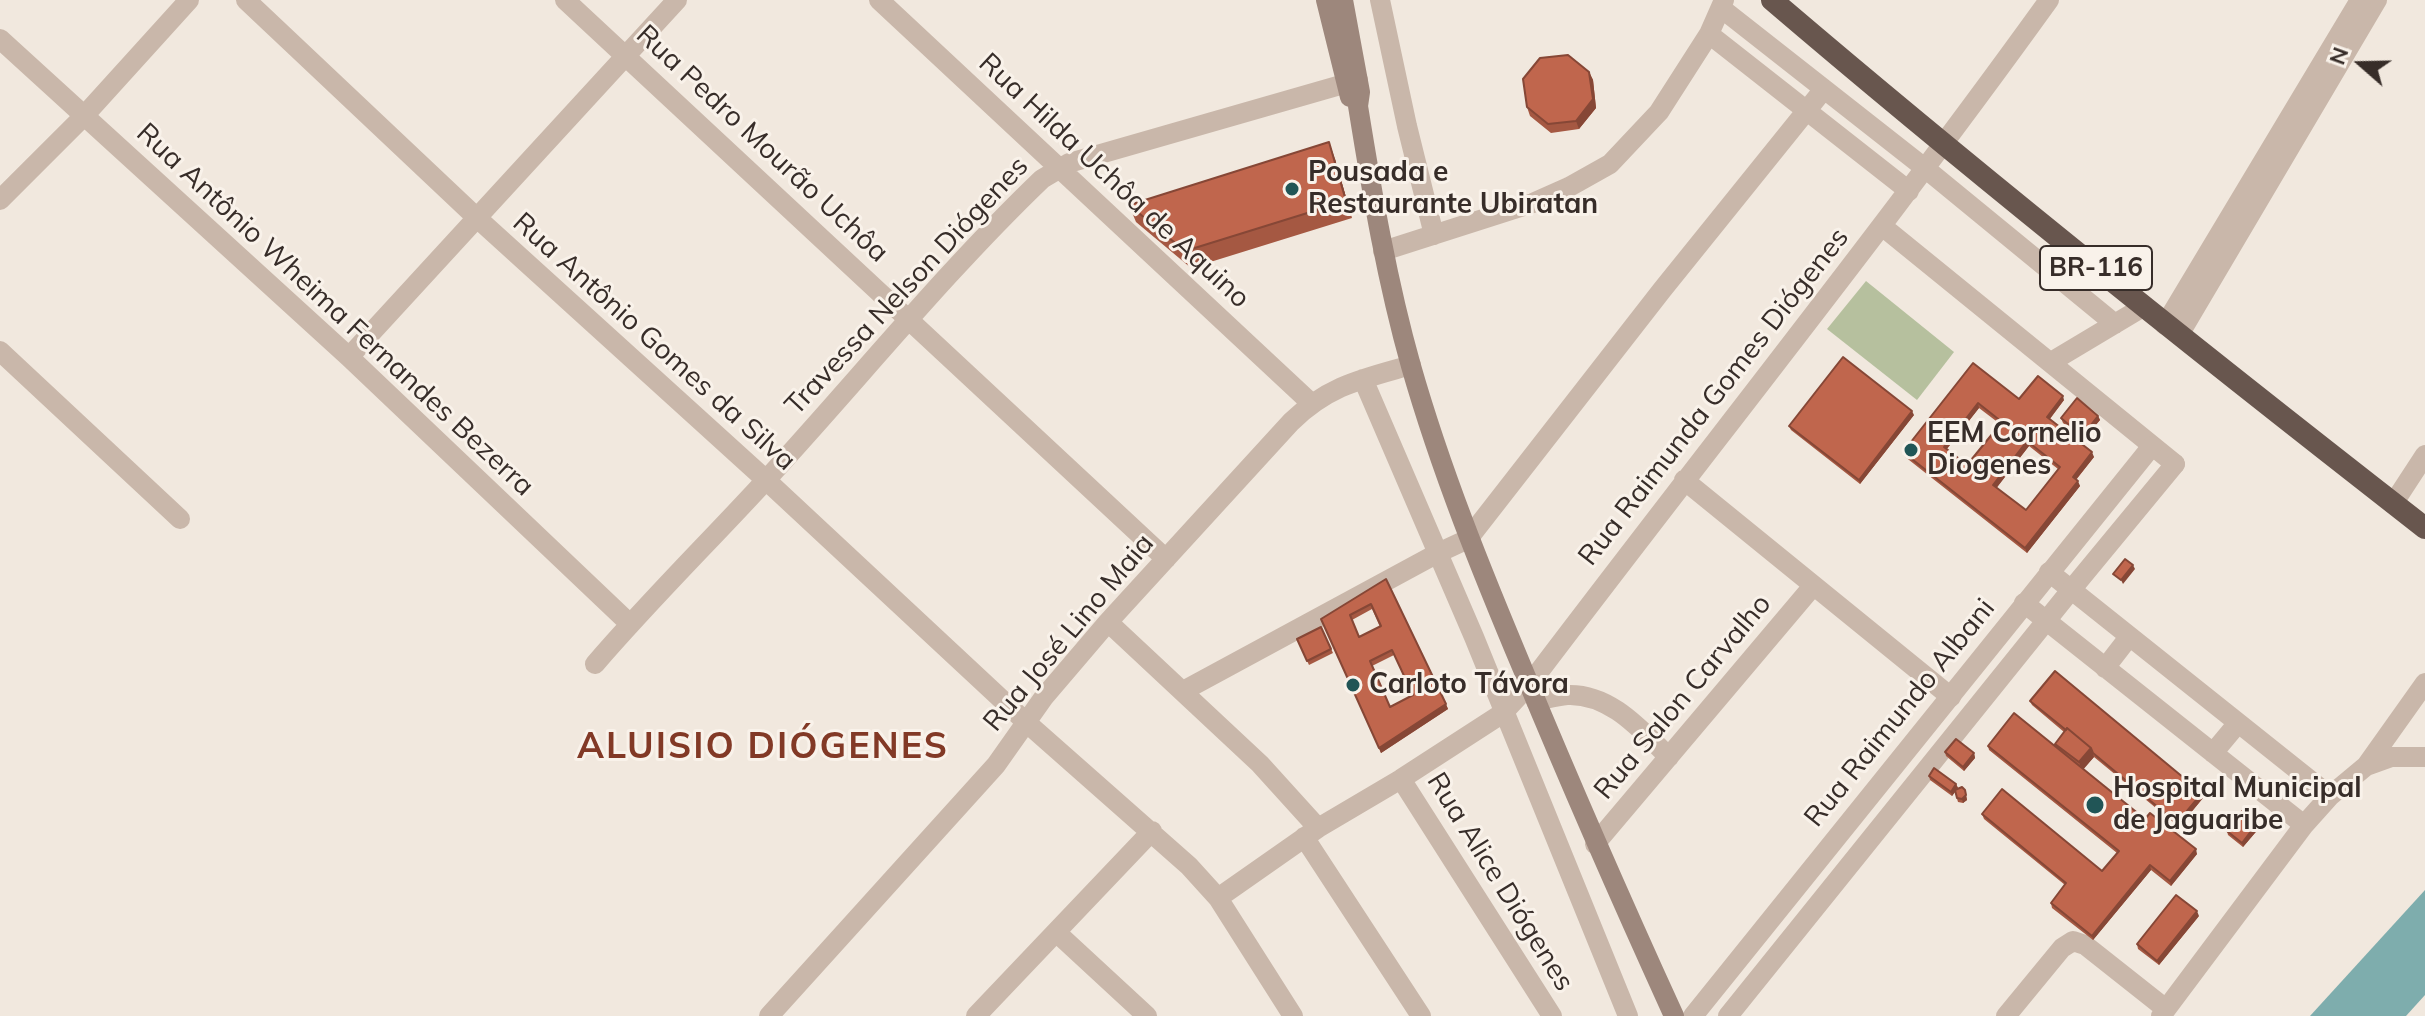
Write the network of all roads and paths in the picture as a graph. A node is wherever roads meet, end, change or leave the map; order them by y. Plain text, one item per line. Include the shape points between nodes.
1 (189, 0) edge
2 (246, 0) edge
3 (565, 0) edge
4 (677, 0) edge
5 (879, 0) edge
6 (1326, 0) edge
7 (1343, 0) edge
8 (1380, 0) edge
9 (1772, 0) edge
10 (2049, 0) edge
11 (2360, 0) edge
12 (2377, 0) edge
13 (1722, 4) edge
14 (1709, 34) junction
15 (0, 39) edge
16 (626, 56) junction
17 (1352, 81) junction
18 (1824, 89) junction
19 (1806, 111) junction
20 (83, 117) junction
21 (1945, 145) junction
22 (1058, 169) junction
23 (1926, 169) junction
24 (1909, 191) junction
25 (0, 200) edge
26 (476, 217) junction
27 (1882, 226) junction
28 (1434, 235) junction
29 (1383, 251) junction
30 (2143, 307) junction
31 (908, 319) junction
32 (2115, 324) junction
33 (2172, 330) junction
34 (0, 351) edge
35 (349, 357) junction
36 (2051, 362) junction
37 (1411, 365) junction
38 (1363, 379) junction
39 (1311, 403) junction
40 (2152, 446) junction
41 (2425, 455) edge
42 (766, 480) junction
43 (1684, 480) junction
44 (2393, 504) junction
45 (180, 519) dead end
46 (2425, 528) edge
47 (1468, 539) junction
48 (1438, 553) junction
49 (1166, 559) junction
50 (2049, 572) junction
51 (1813, 586) junction
52 (2071, 590) junction
53 (2024, 603) junction
54 (2046, 621) junction
55 (1108, 622) junction
56 (630, 624) junction
57 (2129, 637) junction
58 (595, 664) dead end
59 (2105, 668) junction
60 (2425, 683) edge
61 (1183, 691) junction
62 (1532, 693) junction
63 (1951, 697) junction
64 (1503, 713) junction
65 (1027, 723) junction
66 (2238, 723) junction
67 (2213, 753) junction
68 (1669, 757) junction
69 (2425, 757) edge
70 (2366, 766) junction
71 (1401, 779) junction
72 (1877, 788) junction
73 (2330, 796) junction
74 (1898, 805) junction
75 (2304, 825) junction
76 (1152, 831) junction
77 (1311, 832) junction
78 (1595, 844) junction
79 (1218, 898) junction
80 (1056, 932) junction
81 (1744, 953) junction
82 (1762, 973) junction
83 (2164, 1013) edge
84 (769, 1016) edge
85 (976, 1016) edge
86 (1147, 1016) edge
87 (1293, 1016) edge
88 (1421, 1016) edge
89 (1552, 1016) edge
90 (1628, 1016) edge
91 (1674, 1016) edge
92 (1693, 1016) edge
93 (1728, 1016) edge
94 (2006, 1016) edge

1 - 20 street
2 - 26 street, Rua Antônio Gomes da Silva
3 - 16 street, Rua Pedro Mourão Uchôa
4 - 16 street
5 - 22 street, Rua Hilda Uchôa de Aquino
6 - 17 main road
7 - 17 main road
8 - 28 street
9 - 21 highway, BR-116
10 - 21 street, Rua Raimunda Gomes Diógenes
11 - 33 street
12 - 33 street
13 - 14 street
13 - 18 street
14 - 19 street
14 - 28 street via 1659,112 1610,164 1533,203
15 - 20 street, Rua Antônio Wheima Fernandes Bezerra
16 - 26 street
16 - 31 street, Rua Pedro Mourão Uchôa
17 - 22 street, Travessa Nelson Diógenes
17 - 29 main road via 1361,97 1358,106
18 - 19 street
18 - 23 street
19 - 24 street
19 - 47 street
20 - 25 street
20 - 35 street, Rua Antônio Wheima Fernandes Bezerra
21 - 23 street, Rua Raimunda Gomes Diógenes
21 - 30 highway, BR-116
22 - 31 street, Travessa Nelson Diógenes via 1030,190
22 - 39 street, Rua Hilda Uchôa de Aquino
23 - 24 street, Rua Raimunda Gomes Diógenes
23 - 32 street
24 - 27 street, Rua Raimunda Gomes Diógenes
26 - 35 street
26 - 42 street, Rua Antônio Gomes da Silva
27 - 36 street
27 - 43 street, Rua Raimunda Gomes Diógenes
28 - 29 street
29 - 37 main road
30 - 32 street
30 - 33 highway, BR-116
31 - 42 street, Travessa Nelson Diógenes
31 - 49 street, Rua Pedro Mourão Uchôa
32 - 36 street
33 - 44 highway, BR-116
34 - 45 street
35 - 56 street, Rua Antônio Wheima Fernandes Bezerra
36 - 40 street
37 - 38 street, Rua José Lino Maia
37 - 47 main road
38 - 39 street, Rua José Lino Maia
38 - 48 street
39 - 49 street, Rua José Lino Maia
40 - 50 street, Rua Raimundo Albani
40 - 52 street, Rua Raimundo Albani via 2175,464
41 - 44 street
42 - 56 street, Travessa Nelson Diógenes
42 - 65 street, Rua Antônio Gomes da Silva
43 - 51 street
43 - 62 street, Rua Raimunda Gomes Diógenes
44 - 46 highway, BR-116
47 - 48 street
47 - 62 main road
48 - 61 street
48 - 64 street
49 - 55 street, Rua José Lino Maia
50 - 52 street
50 - 53 street, Rua Raimundo Albani
51 - 63 street
51 - 68 street, Rua Salon Carvalho
52 - 54 street, Rua Raimundo Albani
52 - 57 street
53 - 54 street
53 - 63 street, Rua Raimundo Albani
54 - 59 street
54 - 74 street, Rua Raimundo Albani
55 - 61 street
55 - 65 street, Rua José Lino Maia
56 - 58 street, Travessa Nelson Diógenes
57 - 59 street
57 - 66 street
59 - 67 street
60 - 70 street
61 - 77 street via 1260,764
62 - 64 street, Rua Raimunda Gomes Diógenes
62 - 68 street via 1575,695 1605,704 1626,716
62 - 78 main road
63 - 72 street, Rua Raimundo Albani
64 - 71 street, Rua Raimunda Gomes Diógenes
64 - 90 street
65 - 76 street, Rua Antônio Gomes da Silva
65 - 84 street, Rua José Lino Maia via 996,765
66 - 67 street
66 - 73 street
67 - 75 street
68 - 78 street, Rua Salon Carvalho
69 - 70 street via 2391,757
70 - 73 street
71 - 77 street, Rua Raimunda Gomes Diógenes
71 - 89 street, Rua Alice Diógenes
72 - 74 street
72 - 81 street, Rua Raimundo Albani
73 - 75 street
74 - 82 street, Rua Raimundo Albani
75 - 83 street
76 - 79 street, Rua Antônio Gomes da Silva
76 - 80 street
77 - 79 street, Rua Raimunda Gomes Diógenes
77 - 88 street
78 - 91 main road
79 - 87 street, Rua Antônio Gomes da Silva
80 - 85 street
80 - 86 street
81 - 82 street
81 - 92 street, Rua Raimundo Albani
82 - 93 street, Rua Raimundo Albani
83 - 94 street via 2085,945 2073,941

